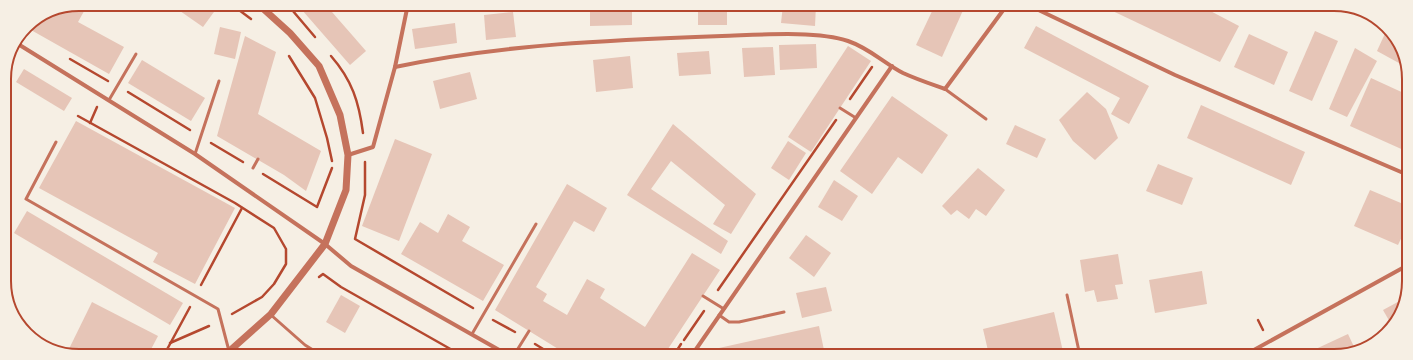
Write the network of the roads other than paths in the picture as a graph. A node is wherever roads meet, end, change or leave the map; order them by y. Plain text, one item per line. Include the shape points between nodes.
1 (266, 11) edge
2 (407, 11) edge
3 (1003, 11) edge
4 (1041, 11) edge
5 (20, 45) edge
6 (136, 54) dead end
7 (892, 66) junction
8 (395, 67) junction
9 (219, 81) dead end
10 (945, 89) junction
11 (109, 100) junction
12 (842, 109) road end
13 (856, 118) junction
14 (986, 119) dead end
15 (56, 142) dead end
16 (195, 154) junction
17 (348, 155) junction
18 (258, 159) dead end
19 (253, 168) road end
20 (1402, 172) edge
21 (536, 224) dead end
22 (325, 244) junction
23 (1402, 268) edge
24 (1067, 295) dead end
25 (703, 296) dead end
26 (724, 309) junction
27 (784, 312) dead end
28 (271, 314) junction
29 (719, 315) junction
30 (529, 331) dead end
31 (472, 334) junction
32 (1258, 348) edge
33 (226, 349) edge
34 (232, 349) edge
35 (311, 349) edge
36 (498, 349) edge
37 (518, 349) edge
38 (696, 349) edge
39 (1079, 349) edge

1 - 17 street via 290,32 319,66 340,115
2 - 8 street
3 - 10 street
4 - 20 street via 1175,75
5 - 11 street
6 - 11 lane
7 - 8 street via 847,41 810,35 748,35 526,46 445,56
7 - 10 street
7 - 13 street
8 - 17 street via 373,147
9 - 16 lane
10 - 14 lane
11 - 16 street
12 - 13 lane
13 - 26 street
15 - 33 lane via 26,199 218,309
16 - 22 street
17 - 22 street via 346,190
18 - 19 lane
21 - 31 lane
22 - 28 street
22 - 31 street via 352,266
23 - 32 street
24 - 39 lane
25 - 26 lane
26 - 29 street
27 - 29 lane via 739,322 729,322
28 - 34 street
28 - 35 lane
29 - 38 street
30 - 37 lane
31 - 36 street

